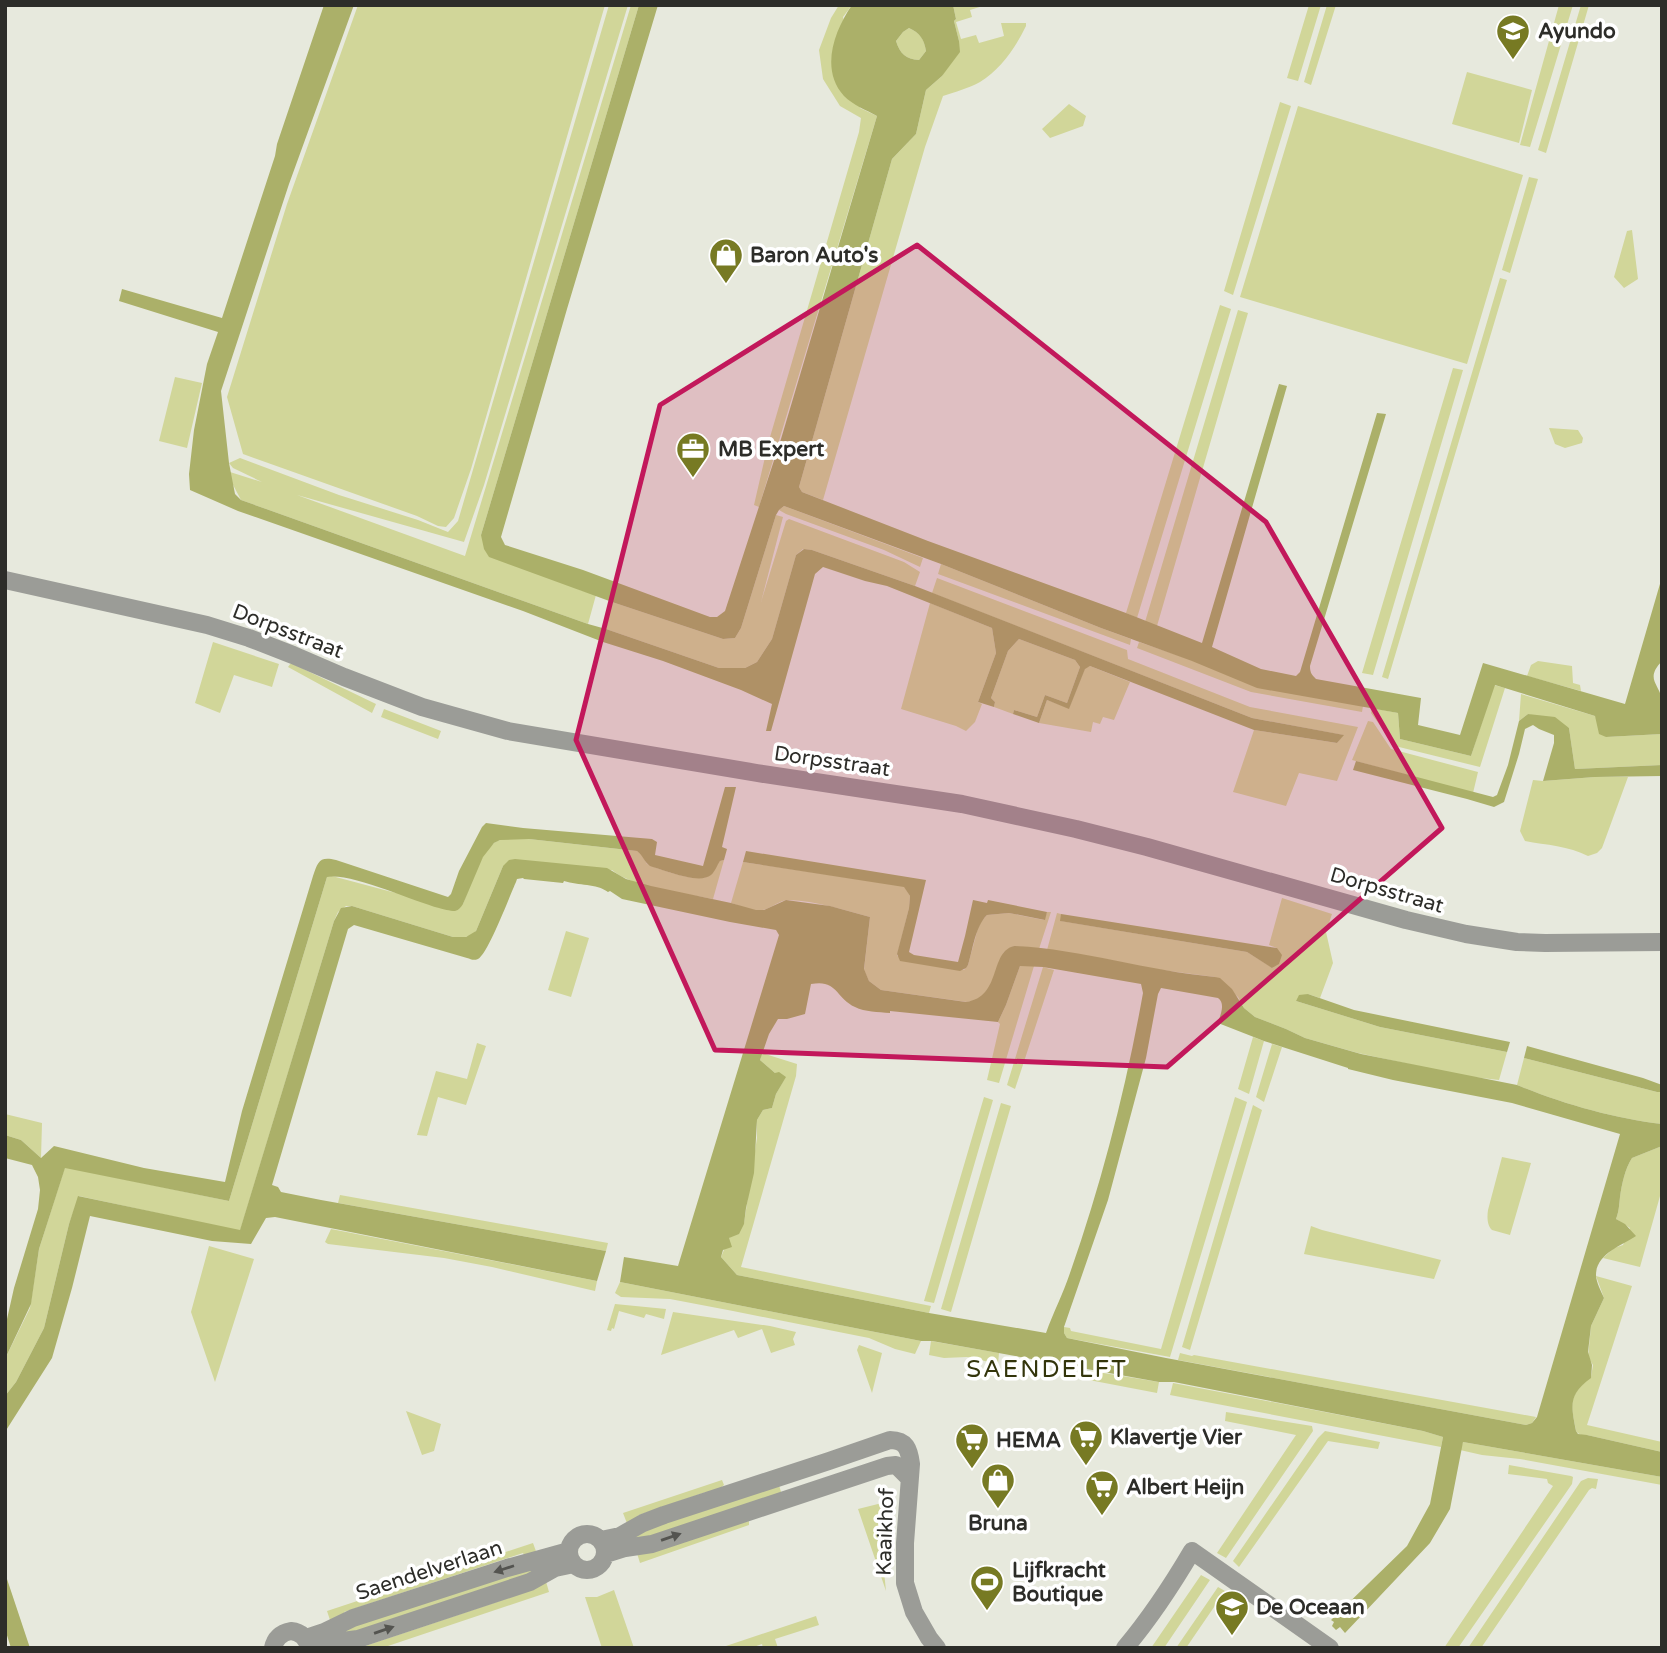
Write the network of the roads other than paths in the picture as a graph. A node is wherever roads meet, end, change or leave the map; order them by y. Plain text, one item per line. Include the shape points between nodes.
1 (5, 580) edge
2 (1662, 942) edge
3 (783, 1476) junction
4 (909, 1478) junction
5 (791, 1497) junction
6 (603, 1547) junction
7 (572, 1558) junction
8 (311, 1645) edge
9 (273, 1648) edge
10 (937, 1648) edge
11 (1125, 1648) edge
12 (1330, 1648) edge

1 - 2 street, Dorpsstraat via 207,625 293,654 422,708 508,731 962,804 1147,847 1466,934 1531,942
3 - 4 street, Kaaikhof via 898,1440 909,1451
3 - 5 street
3 - 6 street via 643,1523
4 - 5 street via 895,1465 887,1465
4 - 10 street, Kaaikhof via 905,1583 914,1612
6 -> 5 street via 652,1544
6 - 7 street via 601,1565 596,1568 584,1570
6 - 7 street via 593,1535 582,1535 571,1544
7 - 8 street, Saendelverlaan via 507,1568 353,1618 324,1632
8 - 9 street via 295,1631 279,1636
11 - 12 street via 1164,1598 1192,1551

